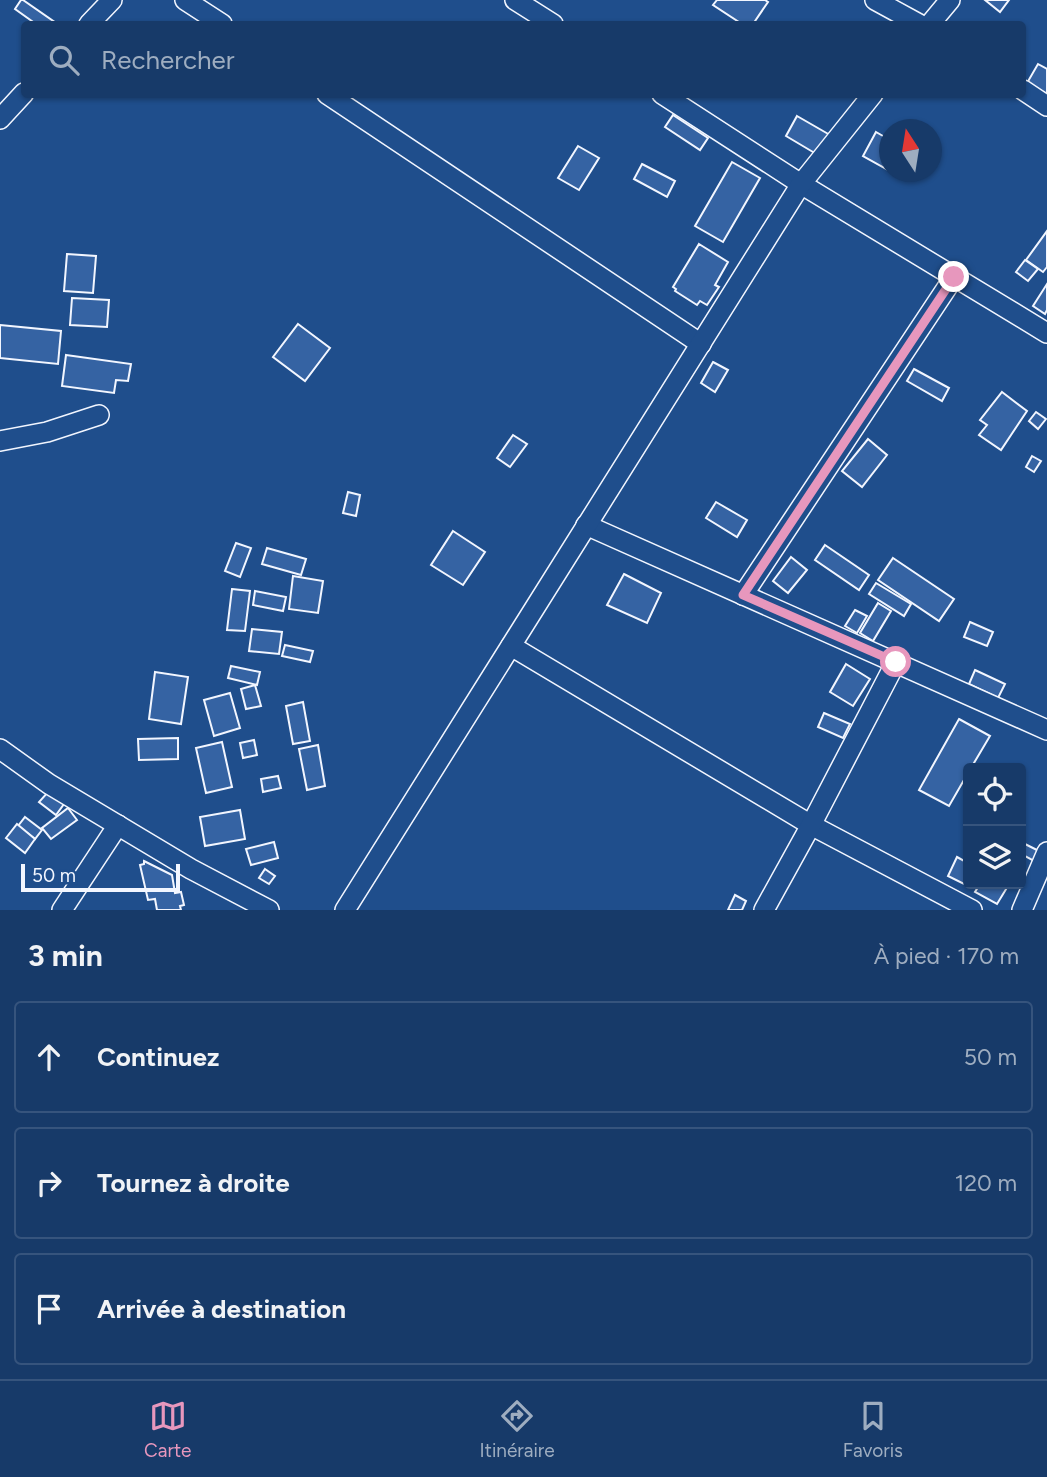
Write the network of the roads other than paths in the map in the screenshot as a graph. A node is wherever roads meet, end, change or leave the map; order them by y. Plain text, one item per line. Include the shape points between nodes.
1 (112, 0) edge
2 (185, 0) edge
3 (515, 0) edge
4 (875, 0) edge
5 (950, 0) edge
6 (92, 21) edge
7 (217, 21) edge
8 (548, 21) edge
9 (914, 21) edge
10 (932, 21) edge
11 (1026, 92) edge
12 (21, 96) edge
13 (333, 98) edge
14 (668, 98) edge
15 (870, 98) edge
16 (1047, 106) edge
17 (0, 119) edge
18 (800, 184) junction
19 (954, 277) junction
20 (1047, 333) edge
21 (701, 344) junction
22 (99, 415) dead end
23 (0, 442) edge
24 (586, 525) junction
25 (743, 595) junction
26 (511, 646) junction
27 (896, 662) junction
28 (1047, 730) edge
29 (4, 758) edge
30 (118, 825) junction
31 (811, 825) junction
32 (1047, 852) edge
33 (62, 910) edge
34 (269, 910) edge
35 (345, 910) edge
36 (764, 910) edge
37 (972, 910) edge
38 (1021, 910) edge

1 - 6 street
2 - 7 street
3 - 8 street
4 - 9 street
5 - 10 street
11 - 16 street
12 - 17 street
13 - 21 street
14 - 18 street
15 - 18 street
18 - 19 street
18 - 21 street
19 - 20 street
19 - 25 street
21 - 24 street
22 - 23 street
24 - 25 street
24 - 26 street
25 - 27 street
26 - 31 street
26 - 35 street
27 - 28 street
27 - 31 street
29 - 30 street
30 - 33 street
30 - 34 street
31 - 36 street
31 - 37 street
32 - 38 street

